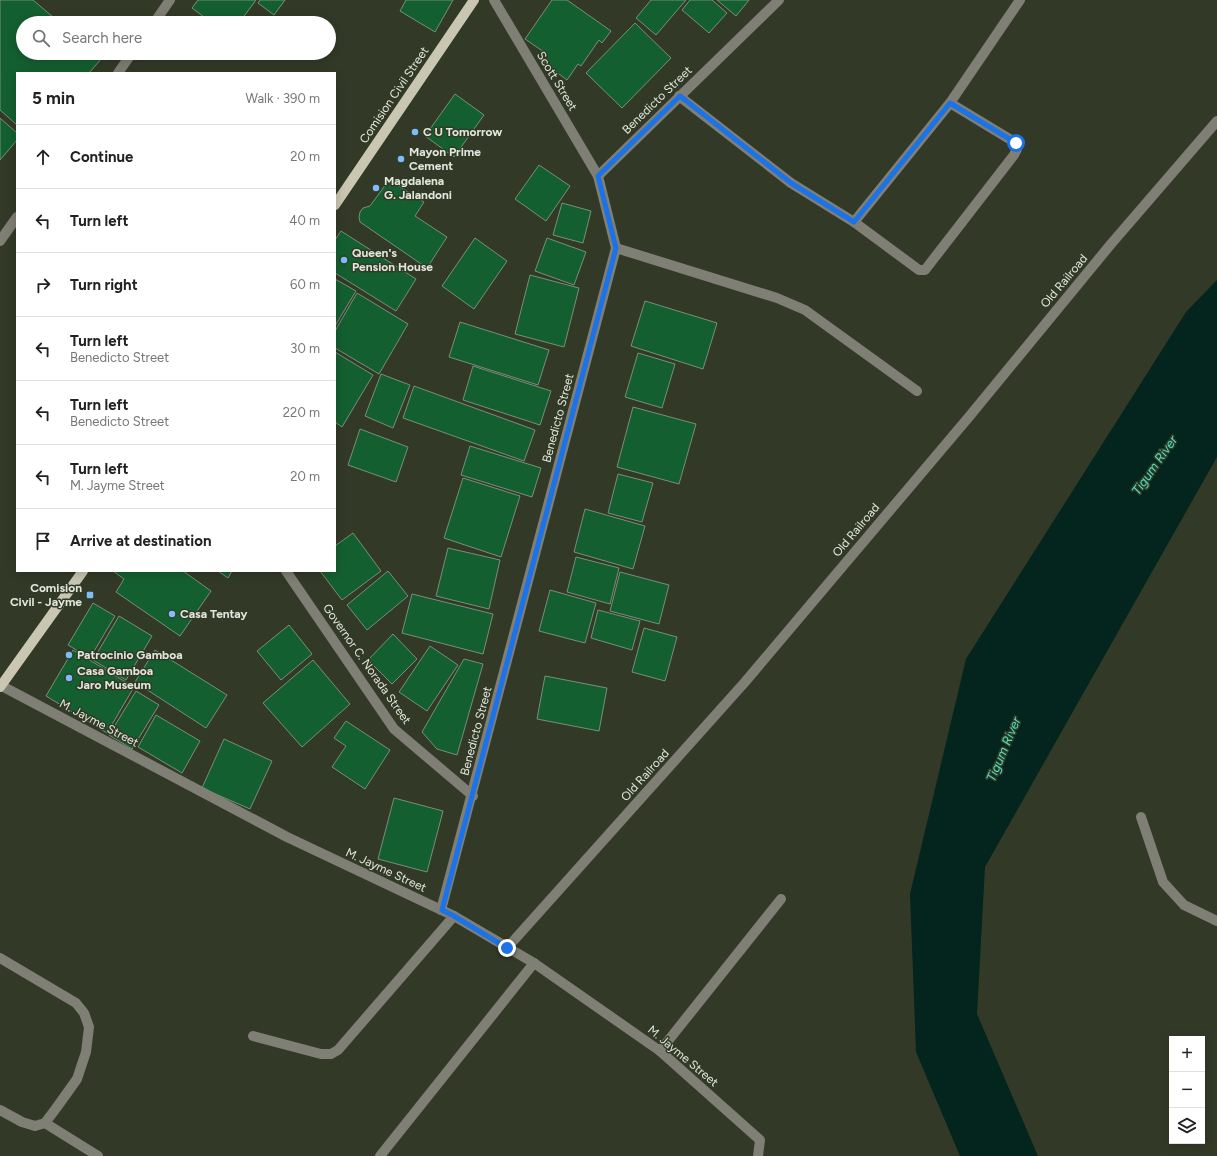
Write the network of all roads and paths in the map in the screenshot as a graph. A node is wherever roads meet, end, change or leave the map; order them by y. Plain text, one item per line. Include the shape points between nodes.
1 (170, 0) edge
2 (474, 0) edge
3 (494, 0) edge
4 (779, 0) edge
5 (1020, 0) edge
6 (159, 16) edge
7 (127, 60) edge
8 (119, 72) edge
9 (680, 96) junction
10 (950, 103) junction
11 (1217, 121) edge
12 (598, 176) junction
13 (336, 204) edge
14 (16, 218) edge
15 (854, 222) junction
16 (0, 241) edge
17 (616, 248) junction
18 (917, 391) dead end
19 (82, 572) edge
20 (287, 572) edge
21 (0, 686) edge
22 (473, 796) junction
23 (1141, 817) dead end
24 (781, 899) dead end
25 (442, 910) junction
26 (454, 916) junction
27 (1217, 921) edge
28 (507, 948) junction
29 (0, 958) edge
30 (534, 963) junction
31 (253, 1036) dead end
32 (660, 1051) junction
33 (0, 1110) edge
34 (45, 1123) junction
35 (98, 1156) edge
36 (380, 1156) edge
37 (758, 1156) edge

1 - 6 street
2 - 13 main road, Comision Civil Street
3 - 12 street, Scott Street
4 - 9 street, Benedicto Street
5 - 10 street
7 - 8 street
9 - 12 street, Benedicto Street
9 - 15 street via 791,183
10 - 15 street
10 - 15 street via 1016,143 1017,148 928,267 919,270
11 - 28 street, Old Railroad via 745,682
12 - 17 street, Benedicto Street
14 - 16 street
17 - 18 street via 777,298 805,310
17 - 22 street, Benedicto Street
19 - 21 main road
20 - 22 street, Governor C. Norada Street via 394,729
21 - 25 street, M. Jayme Street via 287,837
22 - 25 street, Benedicto Street
23 - 27 street via 1163,882 1184,904
24 - 32 street
25 - 26 street, M. Jayme Street
26 - 28 street, M. Jayme Street
26 - 31 street via 338,1050 331,1054 321,1054
28 - 30 street, M. Jayme Street
29 - 34 street via 76,1003 84,1013 89,1027 86,1052 76,1079
30 - 32 street, M. Jayme Street
30 - 36 street
32 - 37 street, M. Jayme Street via 760,1140
33 - 34 street via 35,1126
34 - 35 street

